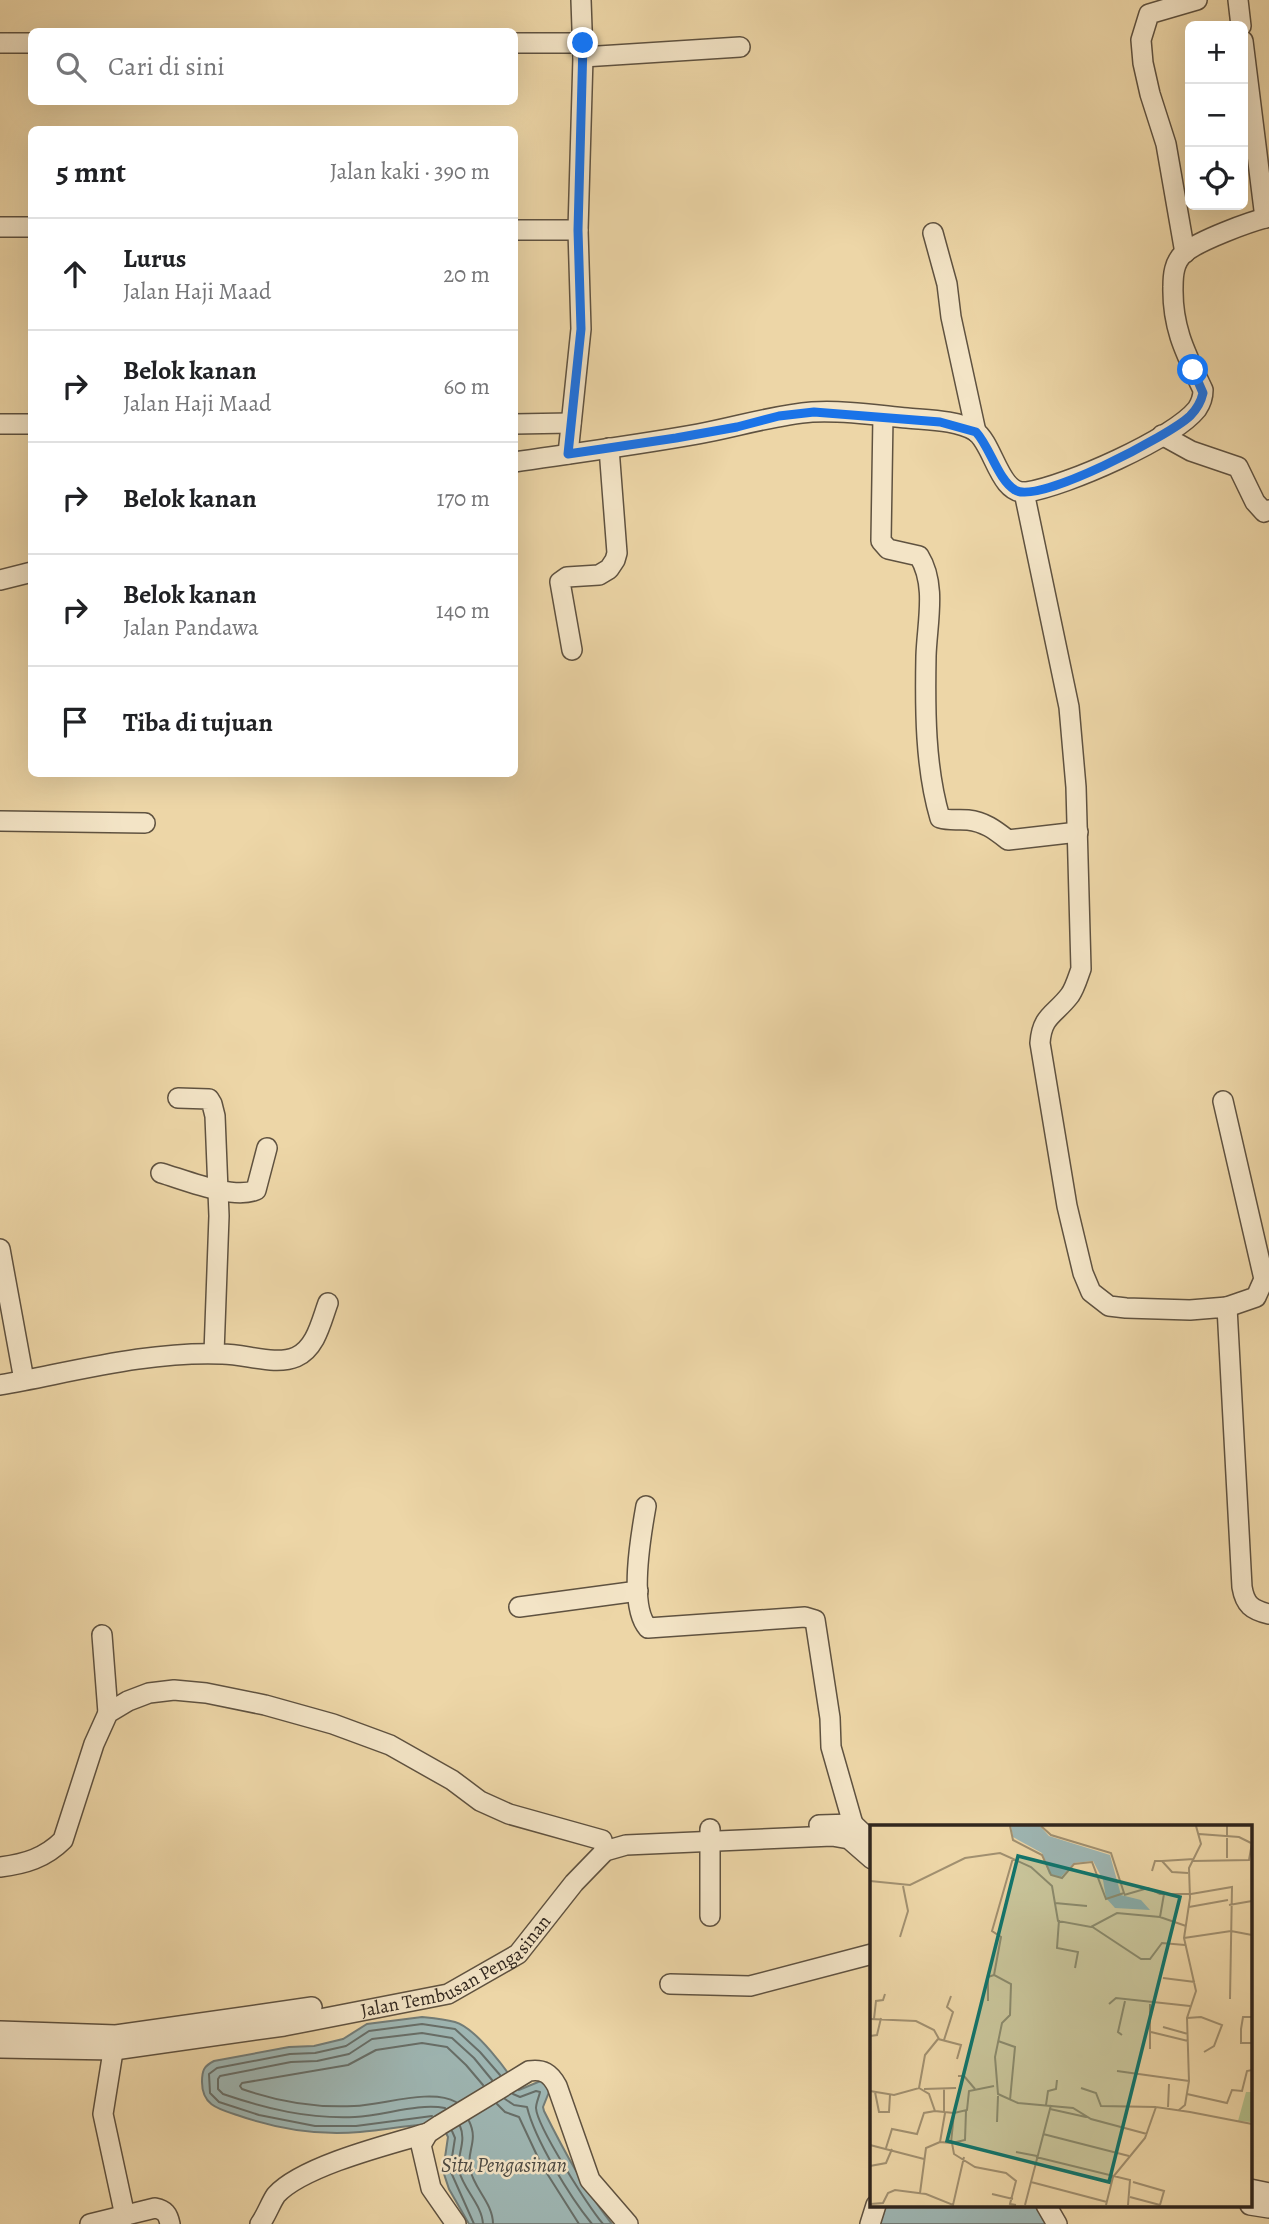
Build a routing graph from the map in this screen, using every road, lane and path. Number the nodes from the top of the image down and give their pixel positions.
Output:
1 (581, 0) edge
2 (1197, 0) edge
3 (1238, 0) edge
4 (1240, 21) edge
5 (0, 43) edge
6 (28, 43) edge
7 (518, 43) edge
8 (740, 47) dead end
9 (583, 50) junction
10 (1248, 78) edge
11 (1267, 217) edge
12 (0, 227) edge
13 (28, 227) edge
14 (518, 230) edge
15 (578, 230) junction
16 (933, 233) dead end
17 (1185, 253) junction
18 (883, 416) junction
19 (571, 423) junction
20 (0, 424) edge
21 (28, 424) edge
22 (518, 424) edge
23 (976, 432) junction
24 (1162, 435) junction
25 (609, 448) junction
26 (568, 454) junction
27 (518, 461) edge
28 (1024, 492) junction
29 (1267, 514) edge
30 (28, 573) edge
31 (0, 580) edge
32 (572, 650) dead end
33 (0, 821) edge
34 (145, 823) dead end
35 (1078, 832) junction
36 (178, 1098) dead end
37 (1223, 1101) dead end
38 (267, 1148) dead end
39 (161, 1173) dead end
40 (219, 1190) junction
41 (0, 1249) edge
42 (328, 1303) dead end
43 (1227, 1307) junction
44 (214, 1353) junction
45 (24, 1380) junction
46 (0, 1385) edge
47 (646, 1506) dead end
48 (638, 1591) junction
49 (519, 1606) dead end
50 (1269, 1614) edge
51 (102, 1635) dead end
52 (108, 1713) junction
53 (851, 1832) junction
54 (710, 1834) junction
55 (870, 1841) edge
56 (604, 1845) junction
57 (870, 1856) edge
58 (0, 1867) edge
59 (710, 1916) dead end
60 (870, 1955) edge
61 (670, 1984) dead end
62 (0, 2031) edge
63 (115, 2043) junction
64 (0, 2048) edge
65 (434, 2129) junction
66 (876, 2206) edge
67 (1047, 2206) edge
68 (125, 2216) junction
69 (90, 2224) edge
70 (170, 2224) edge
71 (260, 2224) edge
72 (456, 2224) edge
73 (628, 2224) edge
74 (870, 2224) edge
75 (1056, 2224) edge

1 - 9 street
2 - 17 street
3 - 4 street
5 - 6 street
7 - 9 street
8 - 9 street
9 - 15 street
10 - 11 street
11 - 17 street
12 - 13 street
14 - 15 street
15 - 19 street
16 - 23 street
17 - 24 street
18 - 23 street
18 - 25 street
18 - 35 street
19 - 22 street
19 - 26 street
20 - 21 street
23 - 28 street
24 - 28 street
24 - 29 street
25 - 26 street
25 - 32 street
26 - 27 street
28 - 35 street
30 - 31 street
33 - 34 street
35 - 43 street
36 - 40 street
37 - 43 street
38 - 40 street
39 - 40 street
40 - 44 street
41 - 45 street
42 - 44 street
43 - 50 street
44 - 45 street
45 - 46 street
47 - 48 street
48 - 49 street
48 - 53 street
51 - 52 street
52 - 56 street
52 - 58 street
53 - 54 street
53 - 55 street
53 - 57 street
54 - 56 street
54 - 59 street
56 - 63 street, Jalan Tembusan Pengasinan
60 - 61 street
62 - 63 street, Jalan Tembusan Pengasinan
63 - 64 street, Jalan Tembusan Pengasinan
63 - 68 street
65 - 71 street
65 - 72 street
65 - 73 street
66 - 74 street
67 - 75 street
68 - 69 street
68 - 70 street

